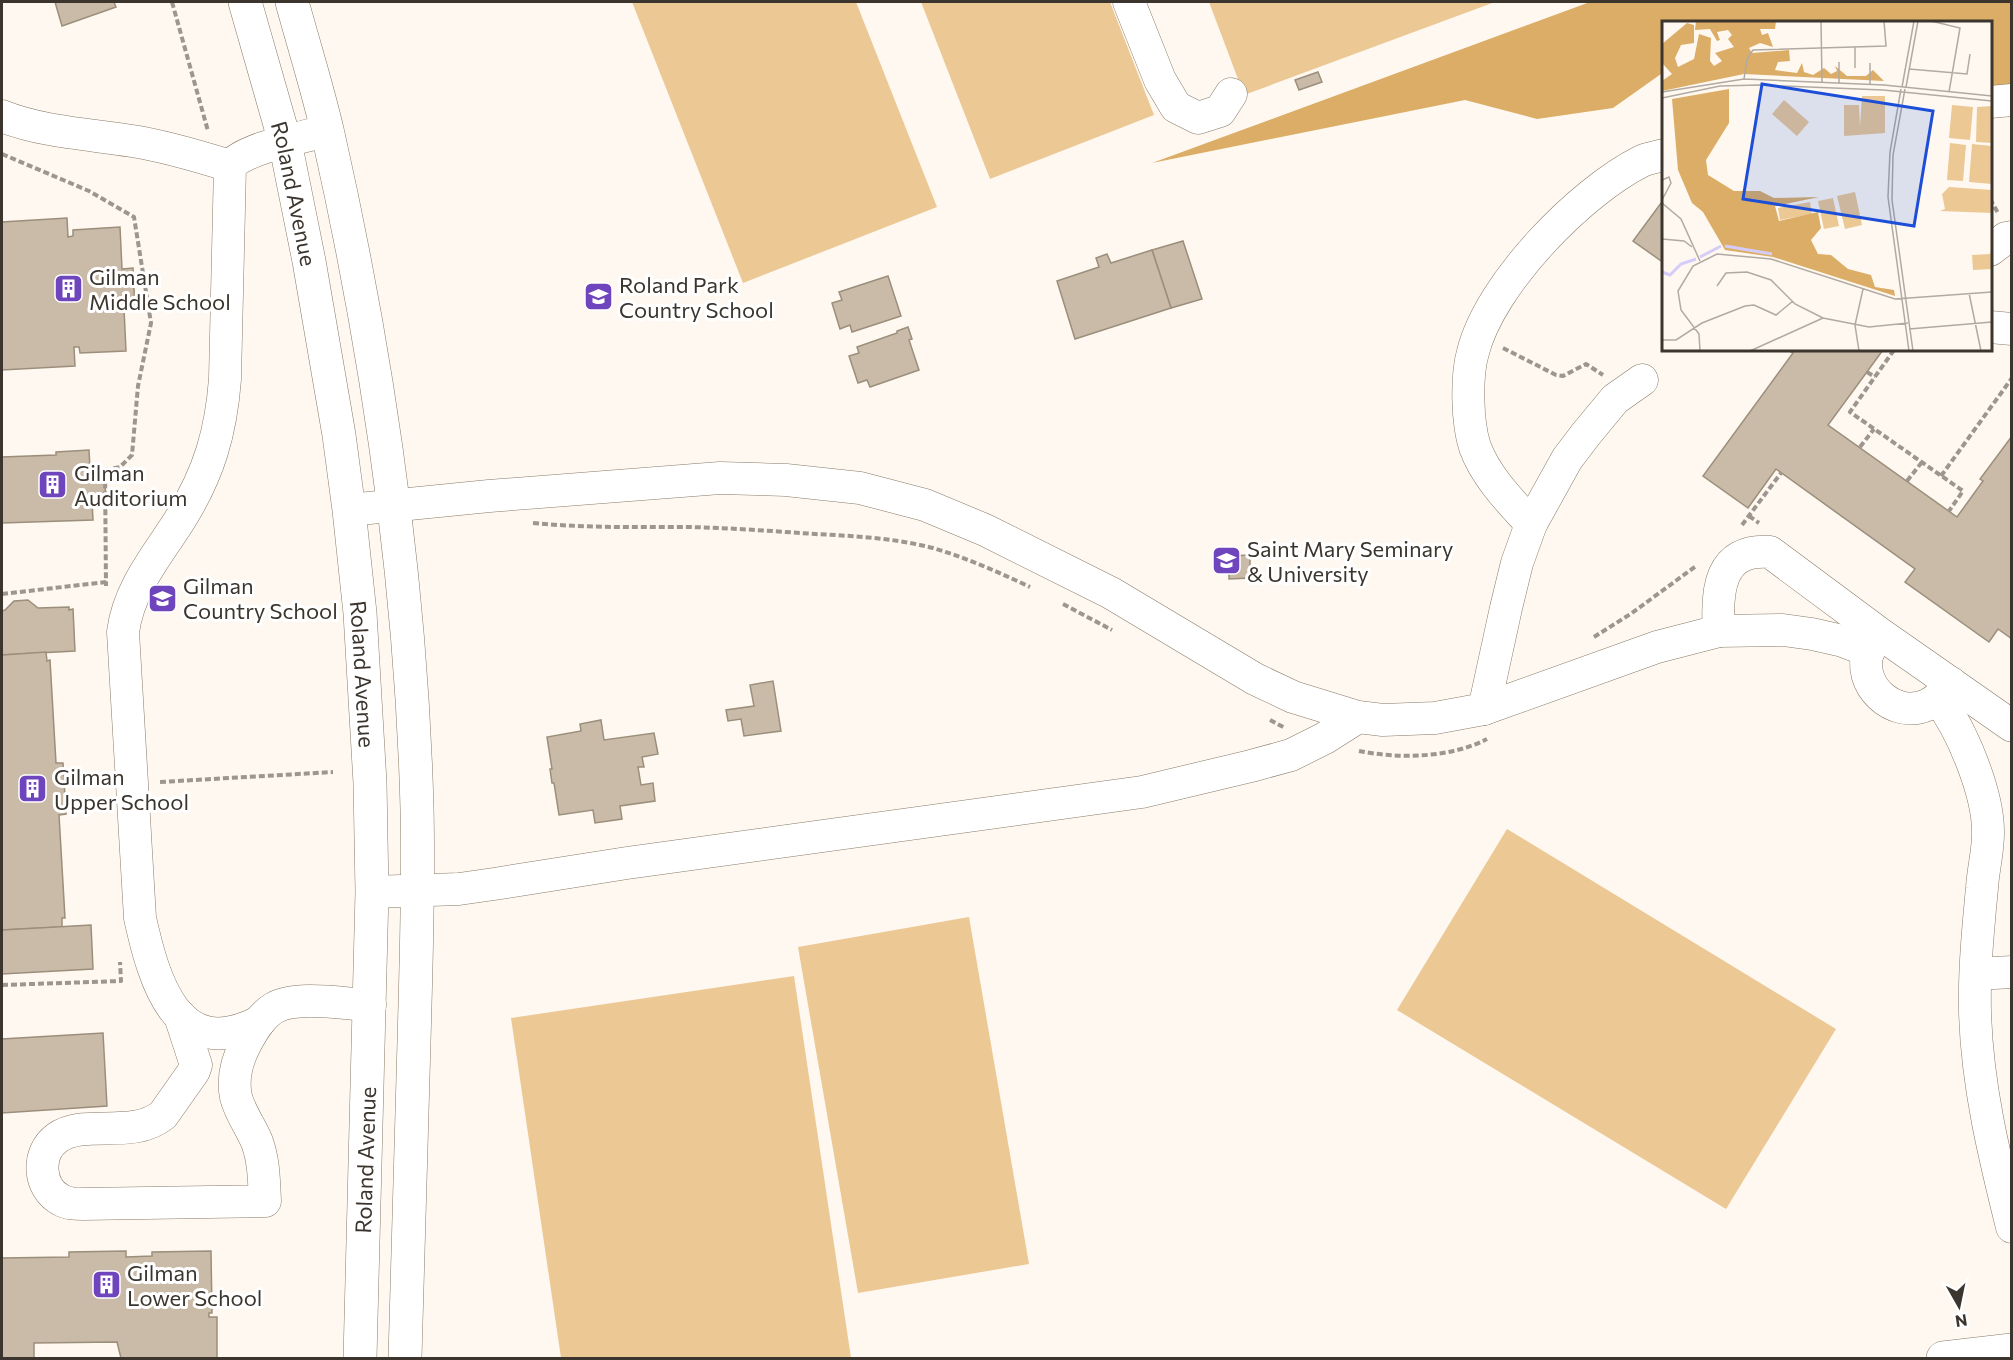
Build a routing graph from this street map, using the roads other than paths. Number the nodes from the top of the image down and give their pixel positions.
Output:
1 (245, 2) edge
2 (292, 2) edge
3 (1129, 2) edge
4 (1231, 94) dead end
5 (2012, 100) edge
6 (1992, 102) edge
7 (2, 116) edge
8 (327, 131) junction
9 (285, 142) junction
10 (1662, 156) edge
11 (218, 162) junction
12 (2005, 225) edge
13 (1992, 248) edge
14 (1992, 327) edge
15 (2012, 329) edge
16 (1642, 380) dead end
17 (395, 505) junction
18 (349, 510) junction
19 (1531, 524) junction
20 (1719, 631) junction
21 (1874, 642) junction
22 (1945, 691) junction
23 (1484, 709) junction
24 (1358, 717) junction
25 (2012, 726) edge
26 (2000, 830) edge
27 (418, 891) junction
28 (372, 892) junction
29 (2012, 972) edge
30 (1976, 974) junction
31 (370, 1005) junction
32 (180, 1016) junction
33 (259, 1022) junction
34 (2012, 1227) edge
35 (2012, 1350) edge
36 (360, 1359) edge
37 (405, 1359) edge
38 (1943, 1359) edge

1 - 9 main road, Roland Avenue
2 - 8 main road, Roland Avenue
3 - 4 lane
5 - 6 lane
7 - 11 lane
8 - 9 lane
8 - 17 main road, Roland Avenue
9 - 11 lane
9 - 18 main road, Roland Avenue
10 - 19 lane
11 - 32 lane
12 - 13 lane
14 - 15 lane
16 - 19 lane
17 - 18 lane
17 - 24 lane
17 - 27 main road, Roland Avenue
18 - 28 main road, Roland Avenue
19 - 23 lane
20 - 21 lane
20 - 21 lane
20 - 23 lane
21 - 22 lane
21 - 22 lane
22 - 25 lane
22 - 26 lane
23 - 24 lane
24 - 27 lane
26 - 30 lane
27 - 28 lane
27 - 37 main road, Roland Avenue
28 - 31 main road, Roland Avenue
29 - 30 lane
30 - 34 lane
31 - 33 lane
31 - 36 main road, Roland Avenue
32 - 33 lane
32 - 33 lane
35 - 38 main road

